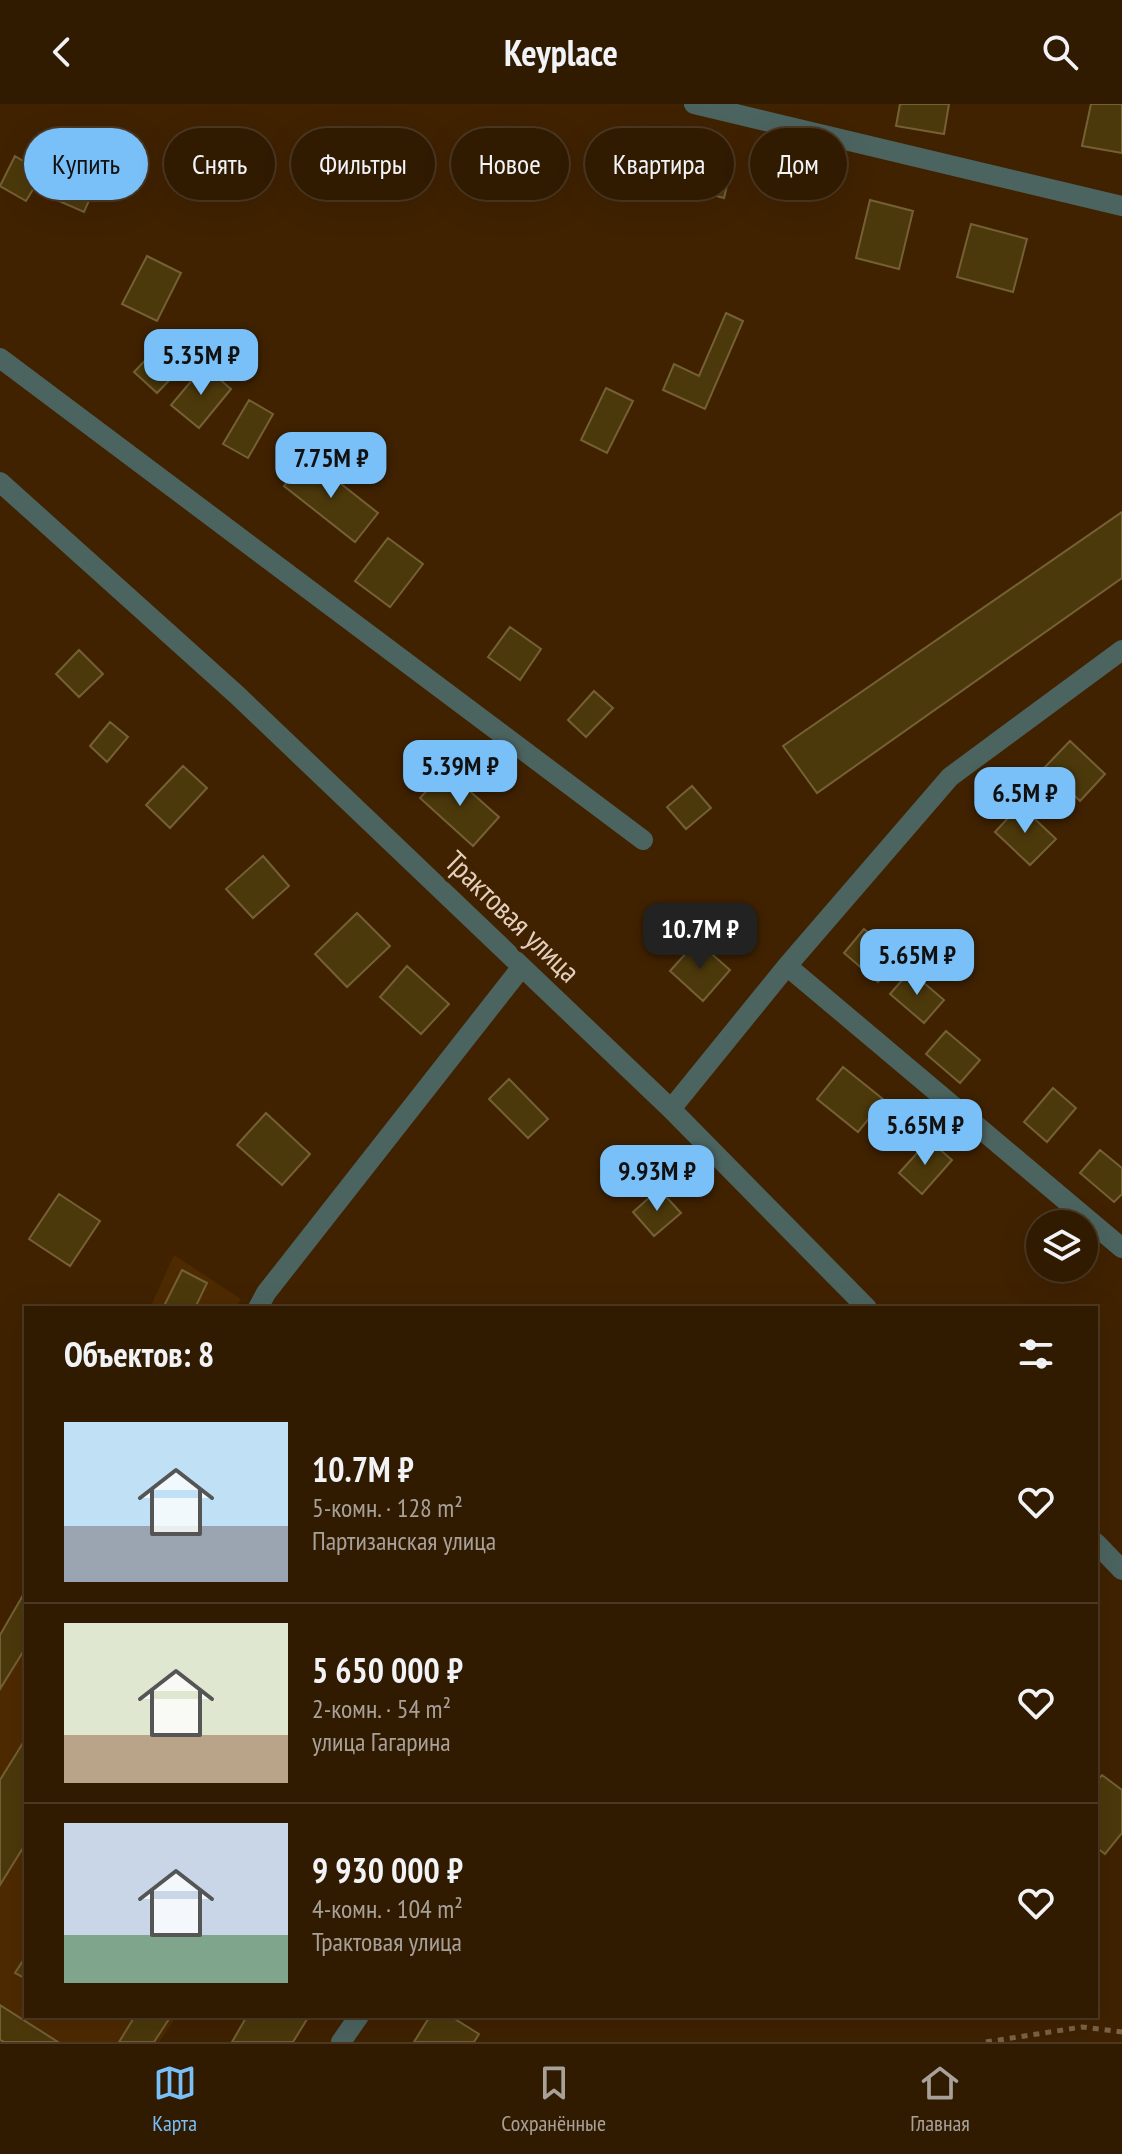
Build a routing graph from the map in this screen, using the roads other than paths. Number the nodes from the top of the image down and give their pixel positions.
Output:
1 (694, 104) edge
2 (1122, 206) edge
3 (0, 358) edge
4 (0, 482) edge
5 (1122, 650) edge
6 (643, 840) dead end
7 (787, 966) junction
8 (521, 968) junction
9 (671, 1109) junction
10 (1122, 1248) edge
11 (259, 1306) edge
12 (865, 1306) edge
13 (1098, 1545) edge
14 (1122, 1570) edge
15 (358, 2018) edge
16 (341, 2042) edge

1 - 2 street
3 - 6 street
4 - 8 street, Трактовая улица
5 - 7 street
7 - 9 street
7 - 10 street
8 - 9 street, Трактовая улица
8 - 11 street
9 - 12 street, Трактовая улица
13 - 14 street
15 - 16 street

